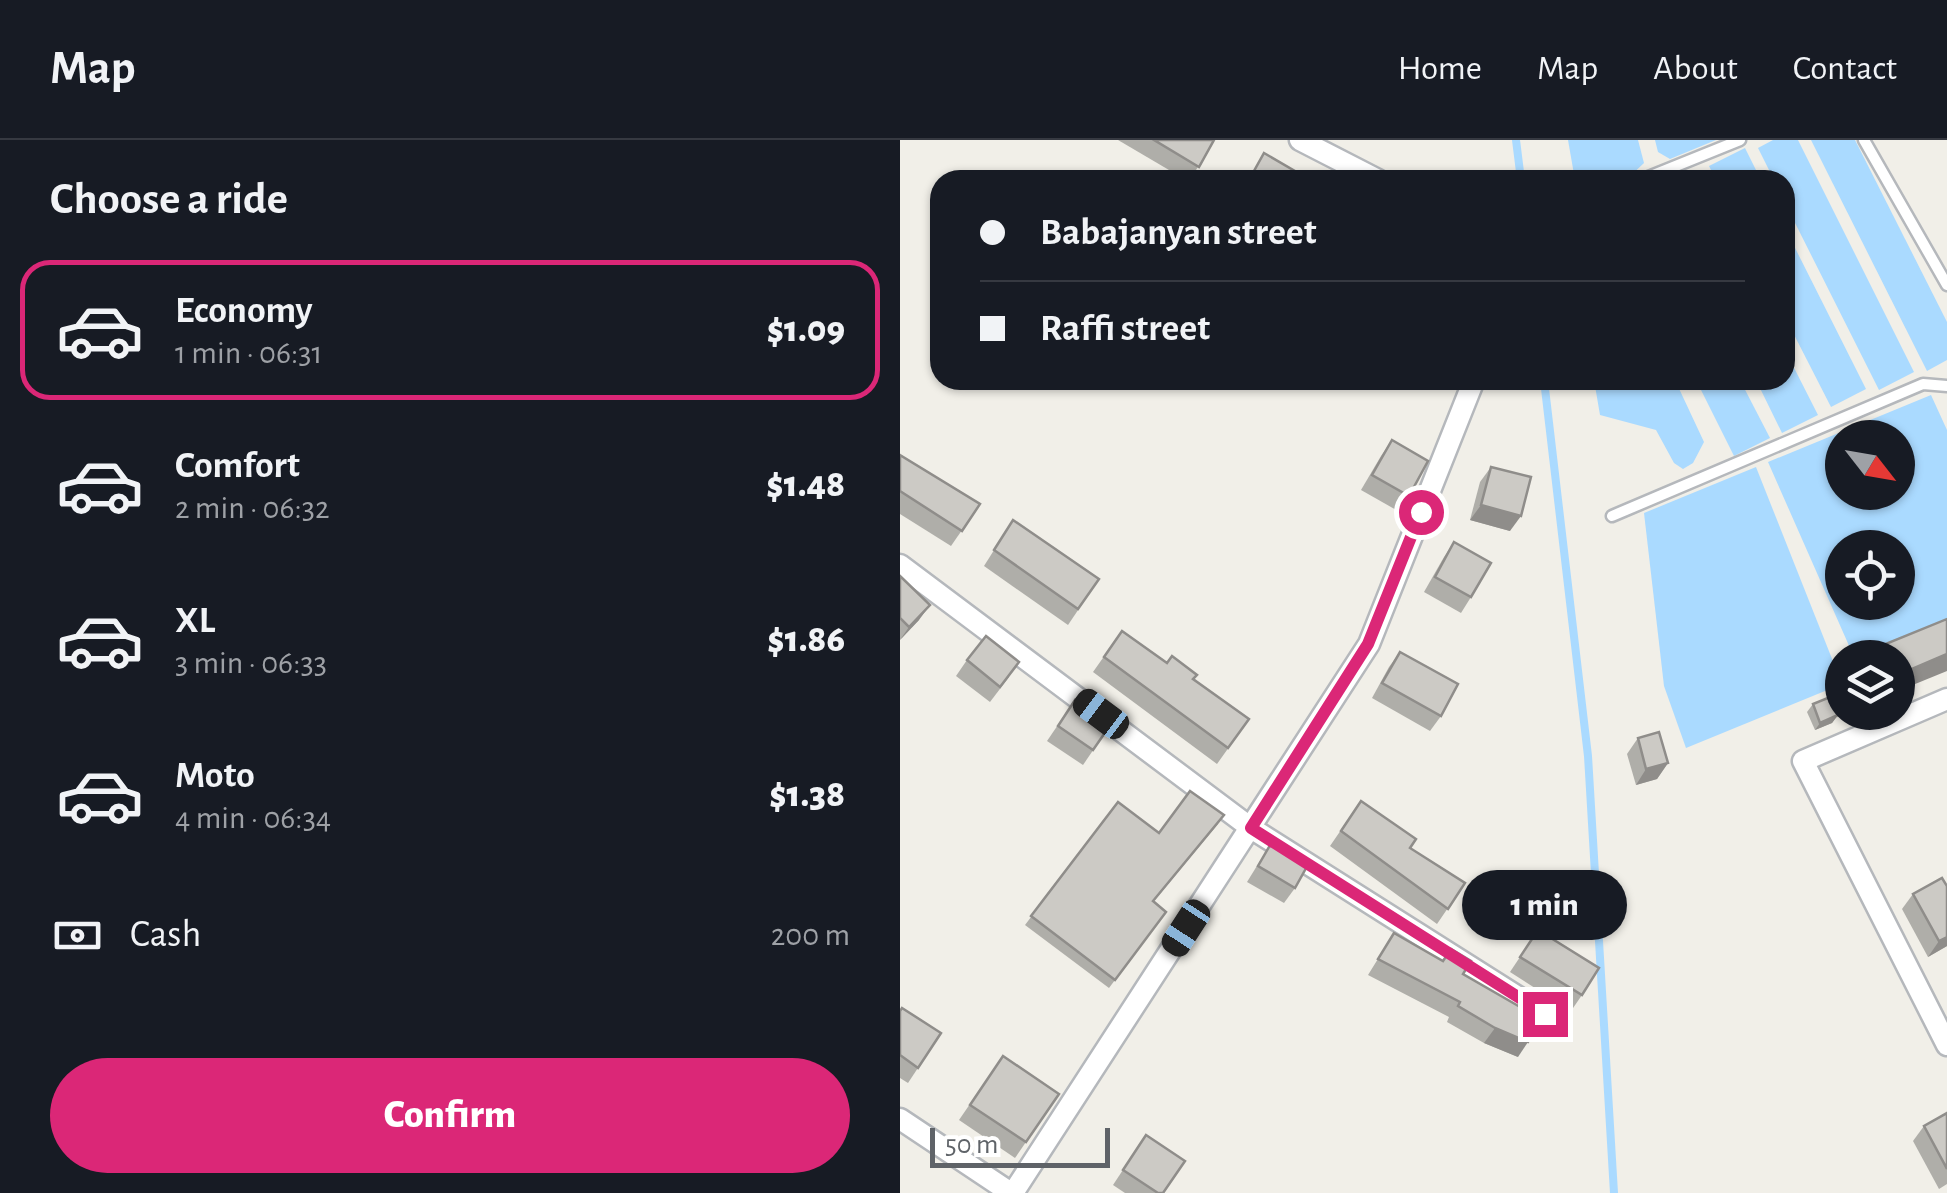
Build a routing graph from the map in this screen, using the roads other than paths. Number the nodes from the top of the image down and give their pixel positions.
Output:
1 (1300, 140) edge
2 (1740, 140) edge
3 (1864, 140) edge
4 (1358, 170) edge
5 (1666, 170) edge
6 (1947, 285) edge
7 (1947, 386) edge
8 (1470, 390) edge
9 (1612, 516) dead end
10 (900, 565) edge
11 (1947, 698) edge
12 (1251, 828) junction
13 (1545, 1014) dead end
14 (1947, 1045) edge
15 (900, 1119) edge
16 (1012, 1193) edge

1 - 4 street
2 - 5 lane
3 - 6 lane
7 - 9 lane
8 - 12 street
10 - 12 street
11 - 14 street
12 - 13 street
12 - 16 street
15 - 16 street

